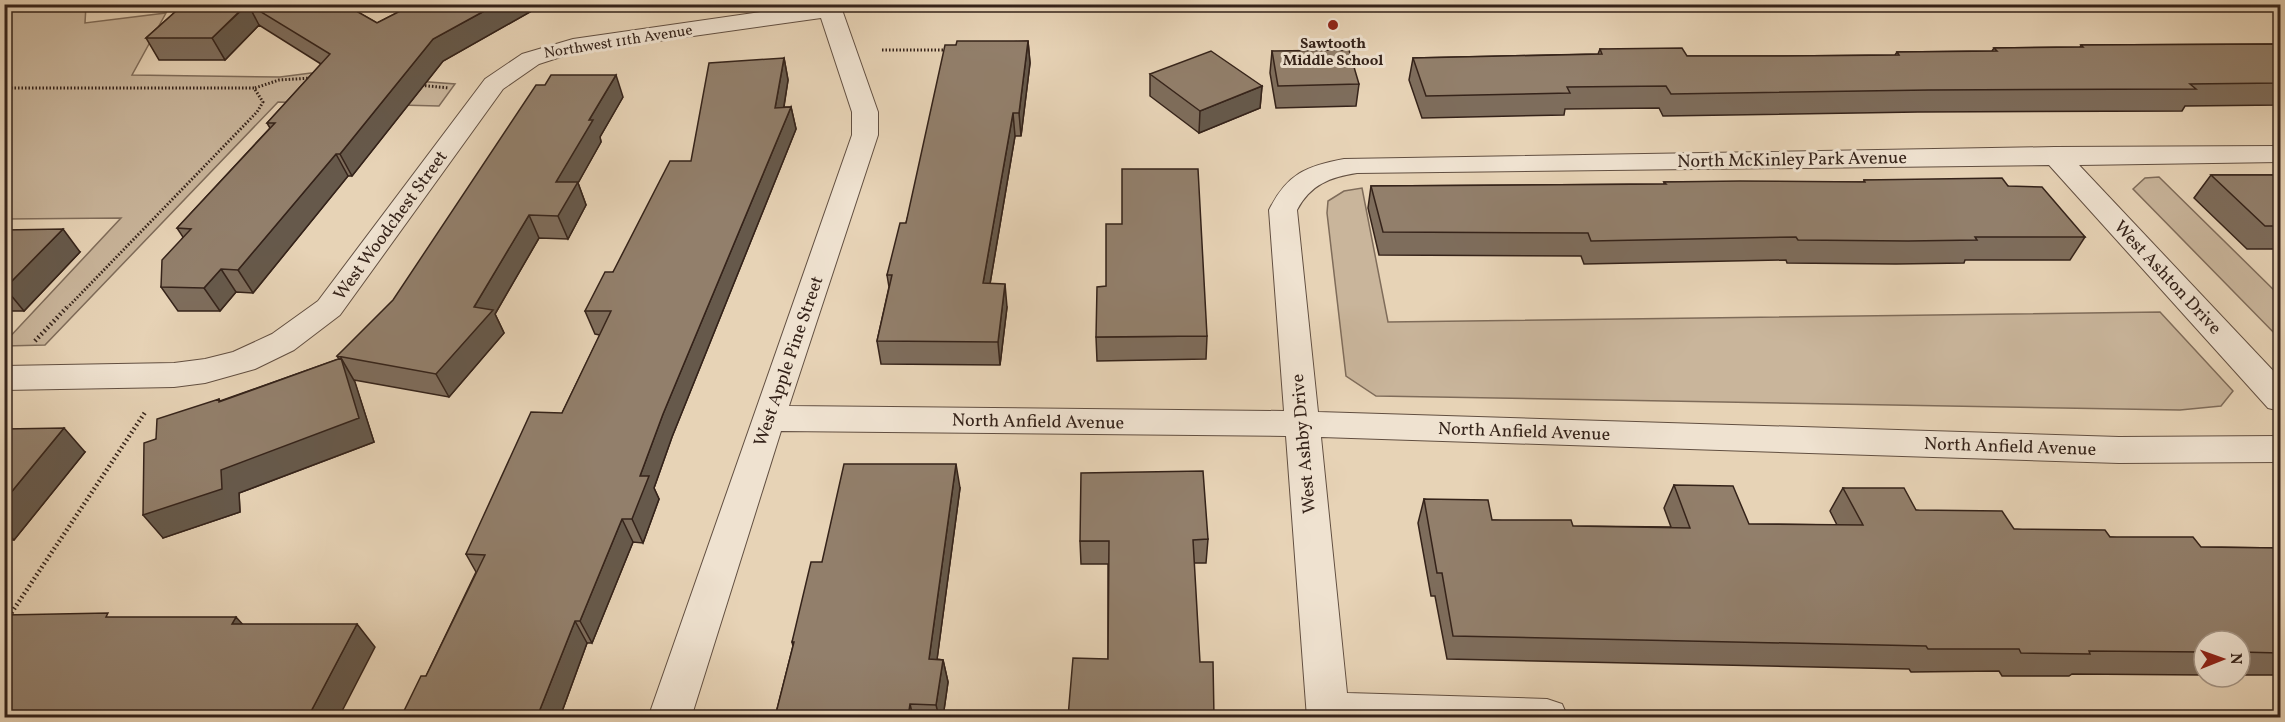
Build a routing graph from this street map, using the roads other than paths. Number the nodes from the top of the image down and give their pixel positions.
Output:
1 (829, 7) edge
2 (516, 65) joint
3 (2280, 154) edge
4 (2055, 155) junction
5 (1306, 179) joint
6 (4, 378) edge
7 (2280, 399) edge
8 (768, 418) junction
9 (1302, 424) junction
10 (2280, 449) edge
11 (1328, 715) edge
12 (669, 717) edge
13 (1547, 717) edge

1 - 2 street, Northwest 11th Avenue
1 - 8 street, West Apple Pine Street
2 - 6 street, West Woodchest Street
3 - 4 street, North McKinley Park Avenue
4 - 5 street, North McKinley Park Avenue
4 - 7 street, West Ashton Drive
5 - 9 street, West Ashby Drive
8 - 9 street, North Anfield Avenue
8 - 12 street, West Apple Pine Street
9 - 10 street, North Anfield Avenue
9 - 11 street, West Ashby Drive
11 - 13 street

